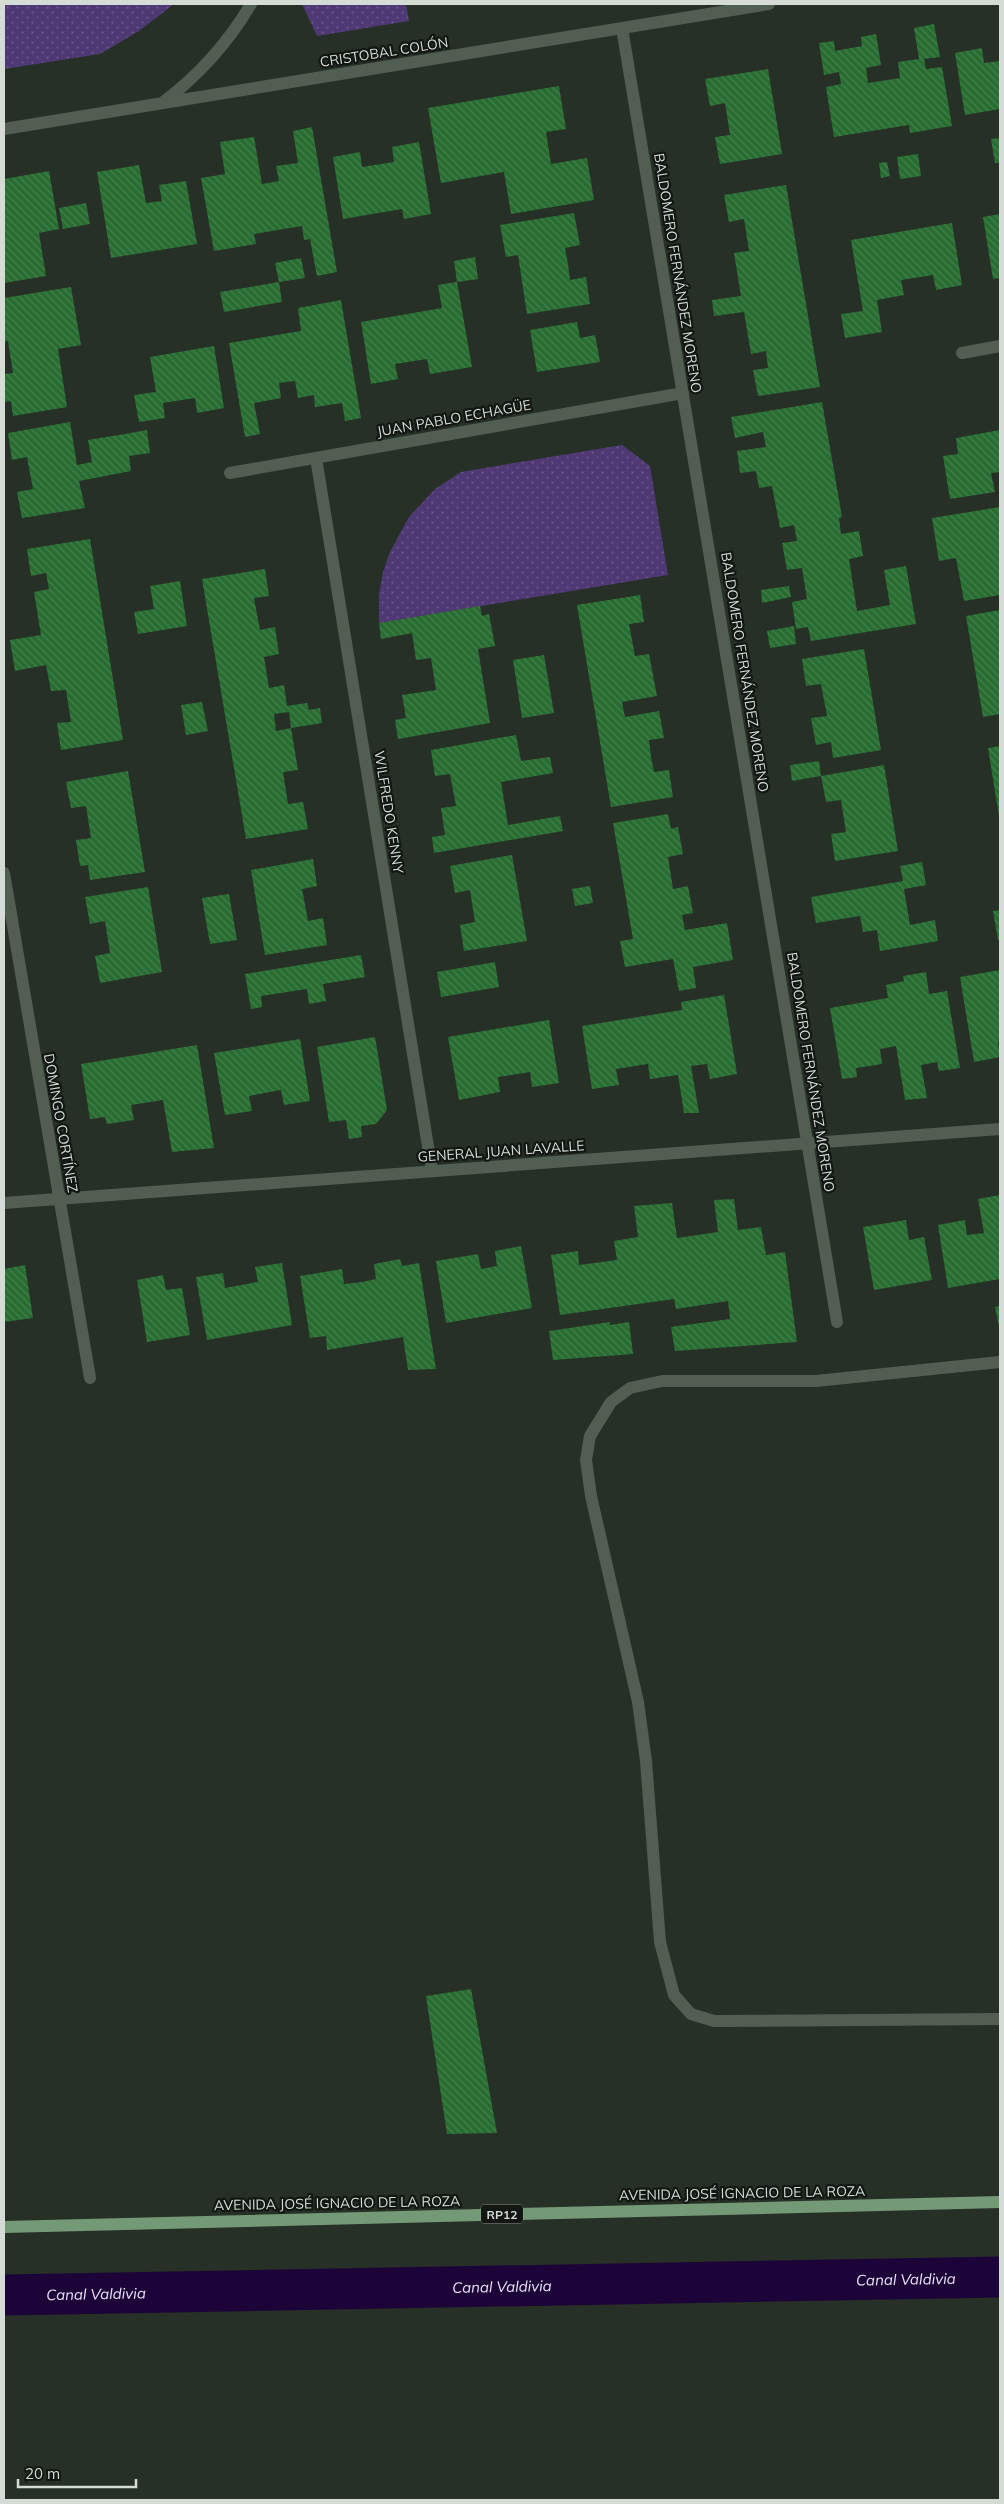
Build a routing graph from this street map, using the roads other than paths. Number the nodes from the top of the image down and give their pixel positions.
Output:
1 (251, 4) edge
2 (769, 4) edge
3 (622, 28) junction
4 (160, 104) junction
5 (4, 129) edge
6 (1000, 346) edge
7 (962, 353) dead end
8 (683, 393) junction
9 (316, 458) junction
10 (230, 473) dead end
11 (4, 873) edge
12 (1000, 1130) edge
13 (808, 1144) junction
14 (432, 1171) junction
15 (59, 1199) junction
16 (4, 1203) edge
17 (837, 1322) dead end
18 (1000, 1362) edge
19 (90, 1378) dead end
20 (1000, 2019) edge
21 (1000, 2202) edge
22 (4, 2227) edge

1 - 4 street
2 - 3 street, CRISTOBAL COLÓN
3 - 4 street, CRISTOBAL COLÓN
3 - 8 street, BALDOMERO FERNÁNDEZ MORENO
4 - 5 street, CRISTOBAL COLÓN
6 - 7 street
8 - 9 street, JUAN PABLO ECHAGÜE
8 - 13 street, BALDOMERO FERNÁNDEZ MORENO
9 - 10 street, JUAN PABLO ECHAGÜE
9 - 14 street, WILFREDO KENNY
11 - 15 street, DOMINGO CORTÍNEZ
12 - 13 street, GENERAL JUAN LAVALLE
13 - 14 street, GENERAL JUAN LAVALLE
13 - 17 street, BALDOMERO FERNÁNDEZ MORENO
14 - 15 street, GENERAL JUAN LAVALLE
15 - 16 street, GENERAL JUAN LAVALLE
15 - 19 street, DOMINGO CORTÍNEZ
18 - 20 street
21 - 22 main road, AVENIDA JOSÉ IGNACIO DE LA ROZA / RP12

